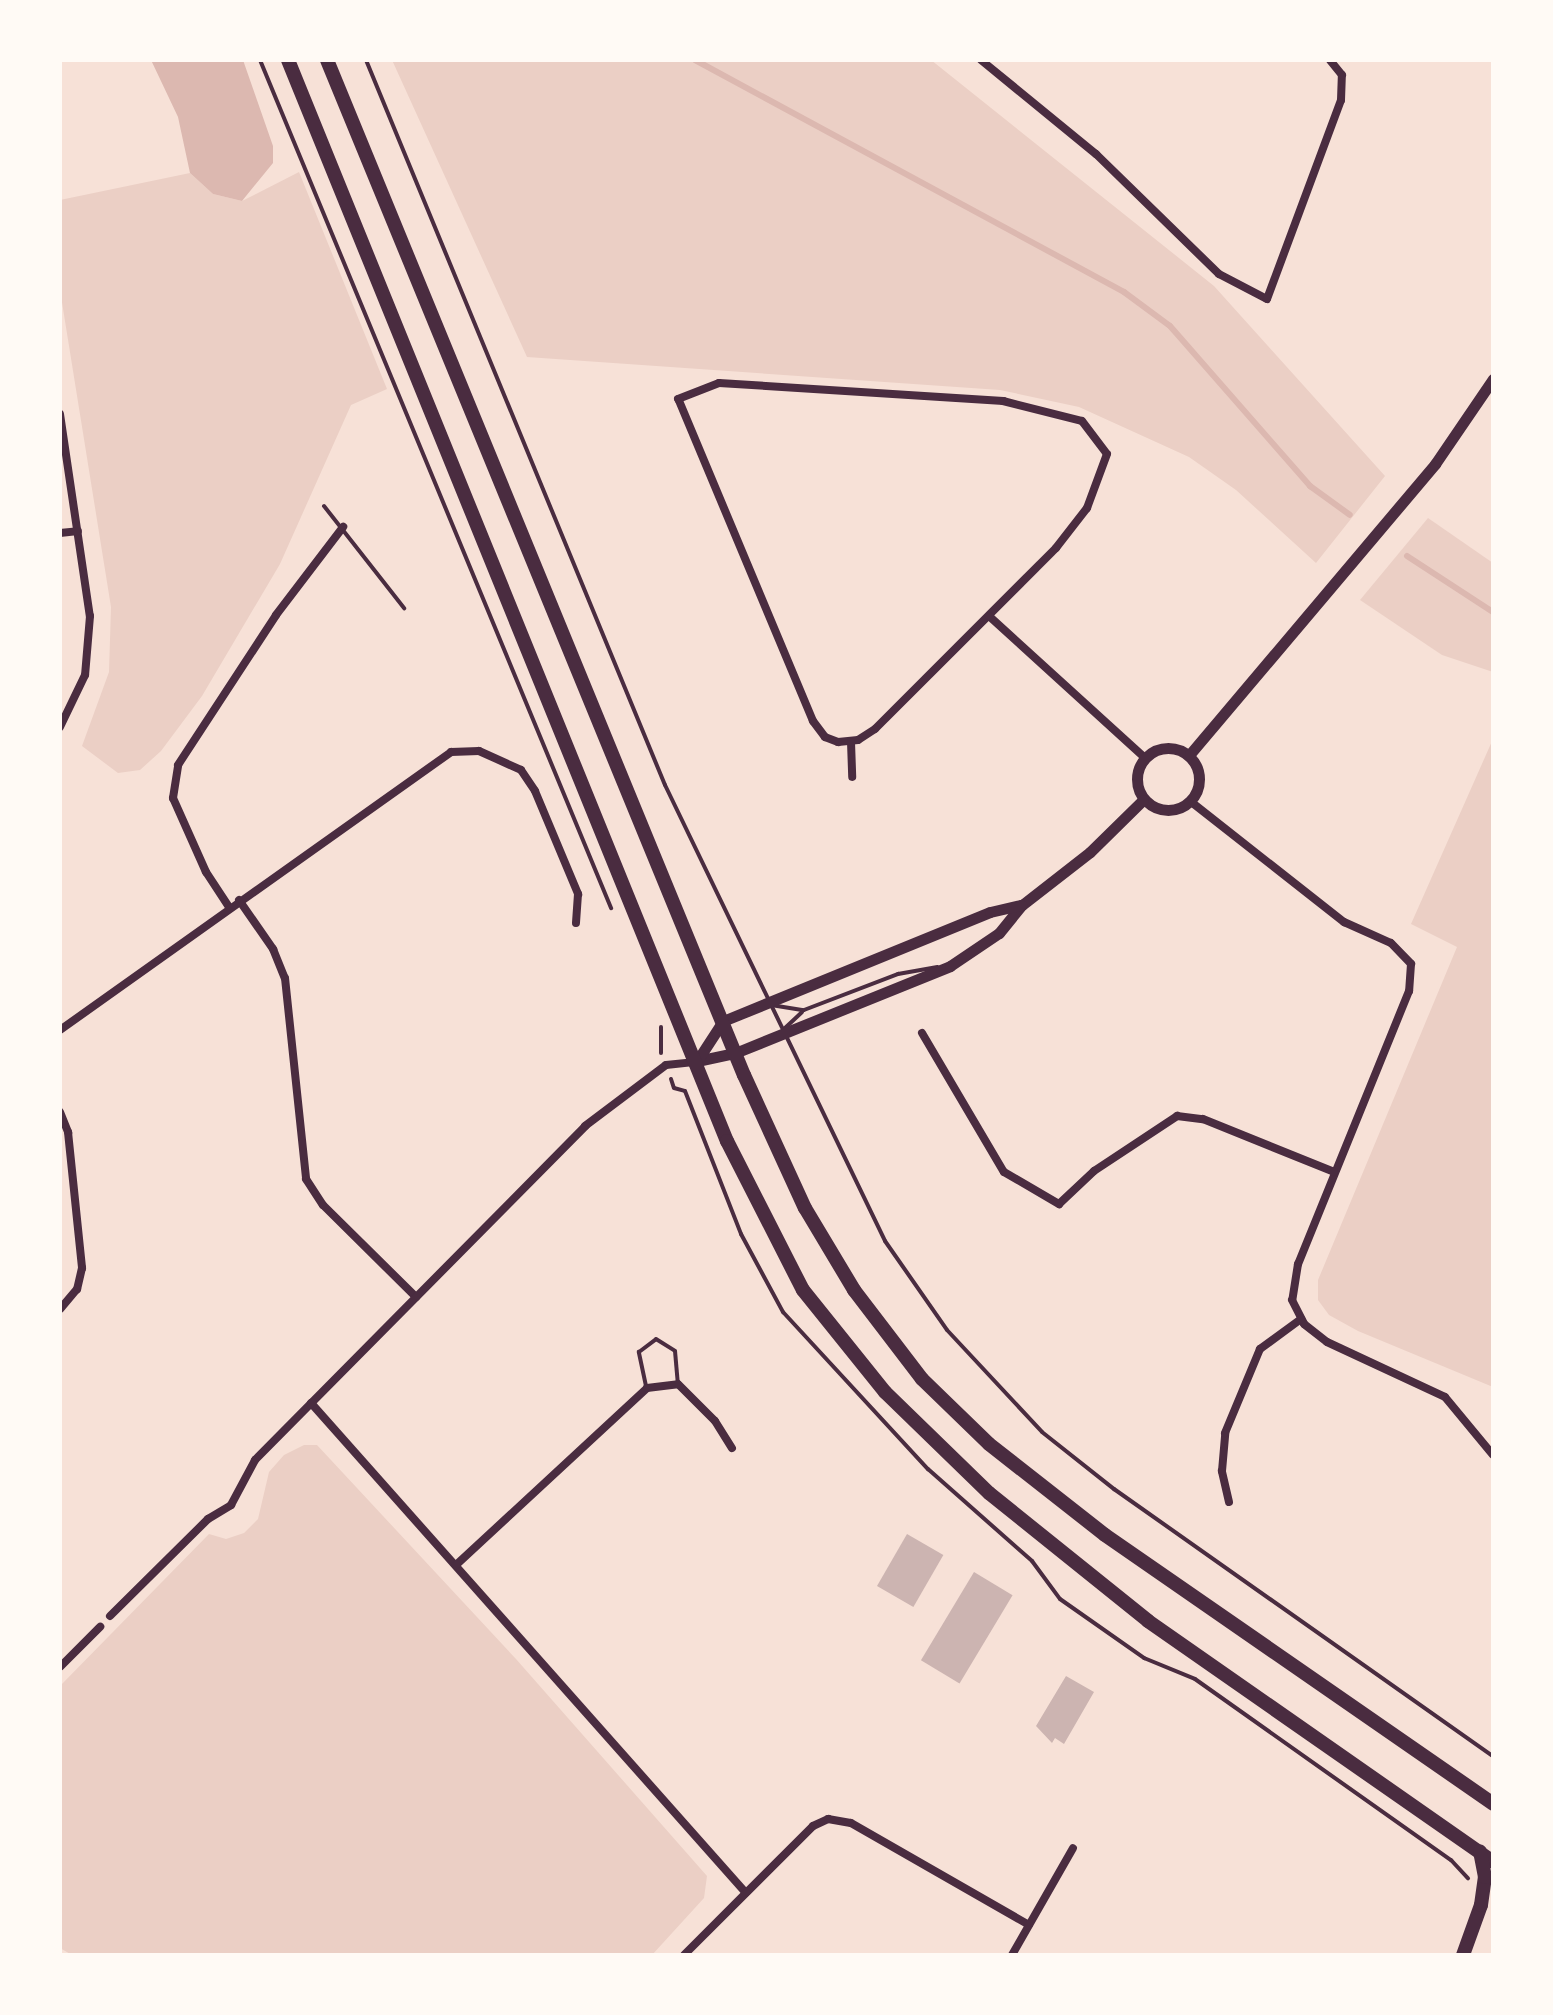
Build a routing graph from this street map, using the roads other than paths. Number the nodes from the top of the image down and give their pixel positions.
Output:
1 (288, 60) edge
2 (327, 60) edge
3 (366, 60) edge
4 (981, 60) edge
5 (1330, 60) edge
6 (1493, 379) edge
7 (60, 414) edge
8 (324, 506) dead end
9 (343, 527) junction
10 (78, 531) junction
11 (60, 533) edge
12 (404, 608) dead end
13 (989, 616) junction
14 (60, 727) edge
15 (851, 742) junction
16 (1190, 754) junction
17 (1145, 758) junction
18 (852, 777) dead end
19 (1143, 800) junction
20 (1190, 801) junction
21 (239, 900) junction
22 (1022, 905) junction
23 (229, 907) junction
24 (576, 923) dead end
25 (950, 966) junction
26 (766, 1002) junction
27 (804, 1010) junction
28 (723, 1021) junction
29 (60, 1030) edge
30 (922, 1033) dead end
31 (782, 1034) junction
32 (735, 1053) junction
33 (697, 1061) junction
34 (60, 1112) edge
35 (1334, 1172) junction
36 (416, 1297) junction
37 (60, 1309) edge
38 (1301, 1319) junction
39 (678, 1384) junction
40 (647, 1388) junction
41 (311, 1403) junction
42 (732, 1448) dead end
43 (1493, 1455) edge
44 (1229, 1502) dead end
45 (456, 1565) junction
46 (110, 1616) dead end
47 (100, 1627) dead end
48 (60, 1667) edge
49 (1493, 1756) edge
50 (1493, 1804) edge
51 (1073, 1848) dead end
52 (1480, 1849) junction
53 (1493, 1862) edge
54 (746, 1893) junction
55 (1029, 1925) junction
56 (684, 1955) edge
57 (1012, 1955) edge
58 (1463, 1955) edge

1 - 33 main road
2 - 28 main road
3 - 26 lane
4 - 5 street
6 - 16 street
7 - 10 street
8 - 9 lane
9 - 12 lane
9 - 23 street
10 - 11 street
10 - 14 street
13 - 15 street
13 - 15 street
13 - 17 street
15 - 18 street
16 - 17 street
16 - 20 street
17 - 19 street
19 - 20 street
19 - 22 street
20 - 35 street
21 - 23 street
21 - 24 street
21 - 36 street
22 - 25 street
22 - 26 street
23 - 29 street
25 - 27 lane
25 - 31 street
26 - 27 lane
26 - 28 street
26 - 31 lane
27 - 31 lane
28 - 32 main road
28 - 33 street
30 - 35 street
31 - 32 street
31 - 49 lane
32 - 33 street
32 - 50 main road
33 - 36 street
33 - 52 main road
34 - 37 street
35 - 38 street
36 - 41 street
38 - 43 street
38 - 44 street
39 - 40 street
39 - 40 lane
39 - 42 street
40 - 45 street
41 - 45 street
41 - 46 street
45 - 54 street
47 - 48 street
51 - 55 street
52 - 53 main road
52 - 58 main road
54 - 55 street
54 - 56 street
55 - 57 street

